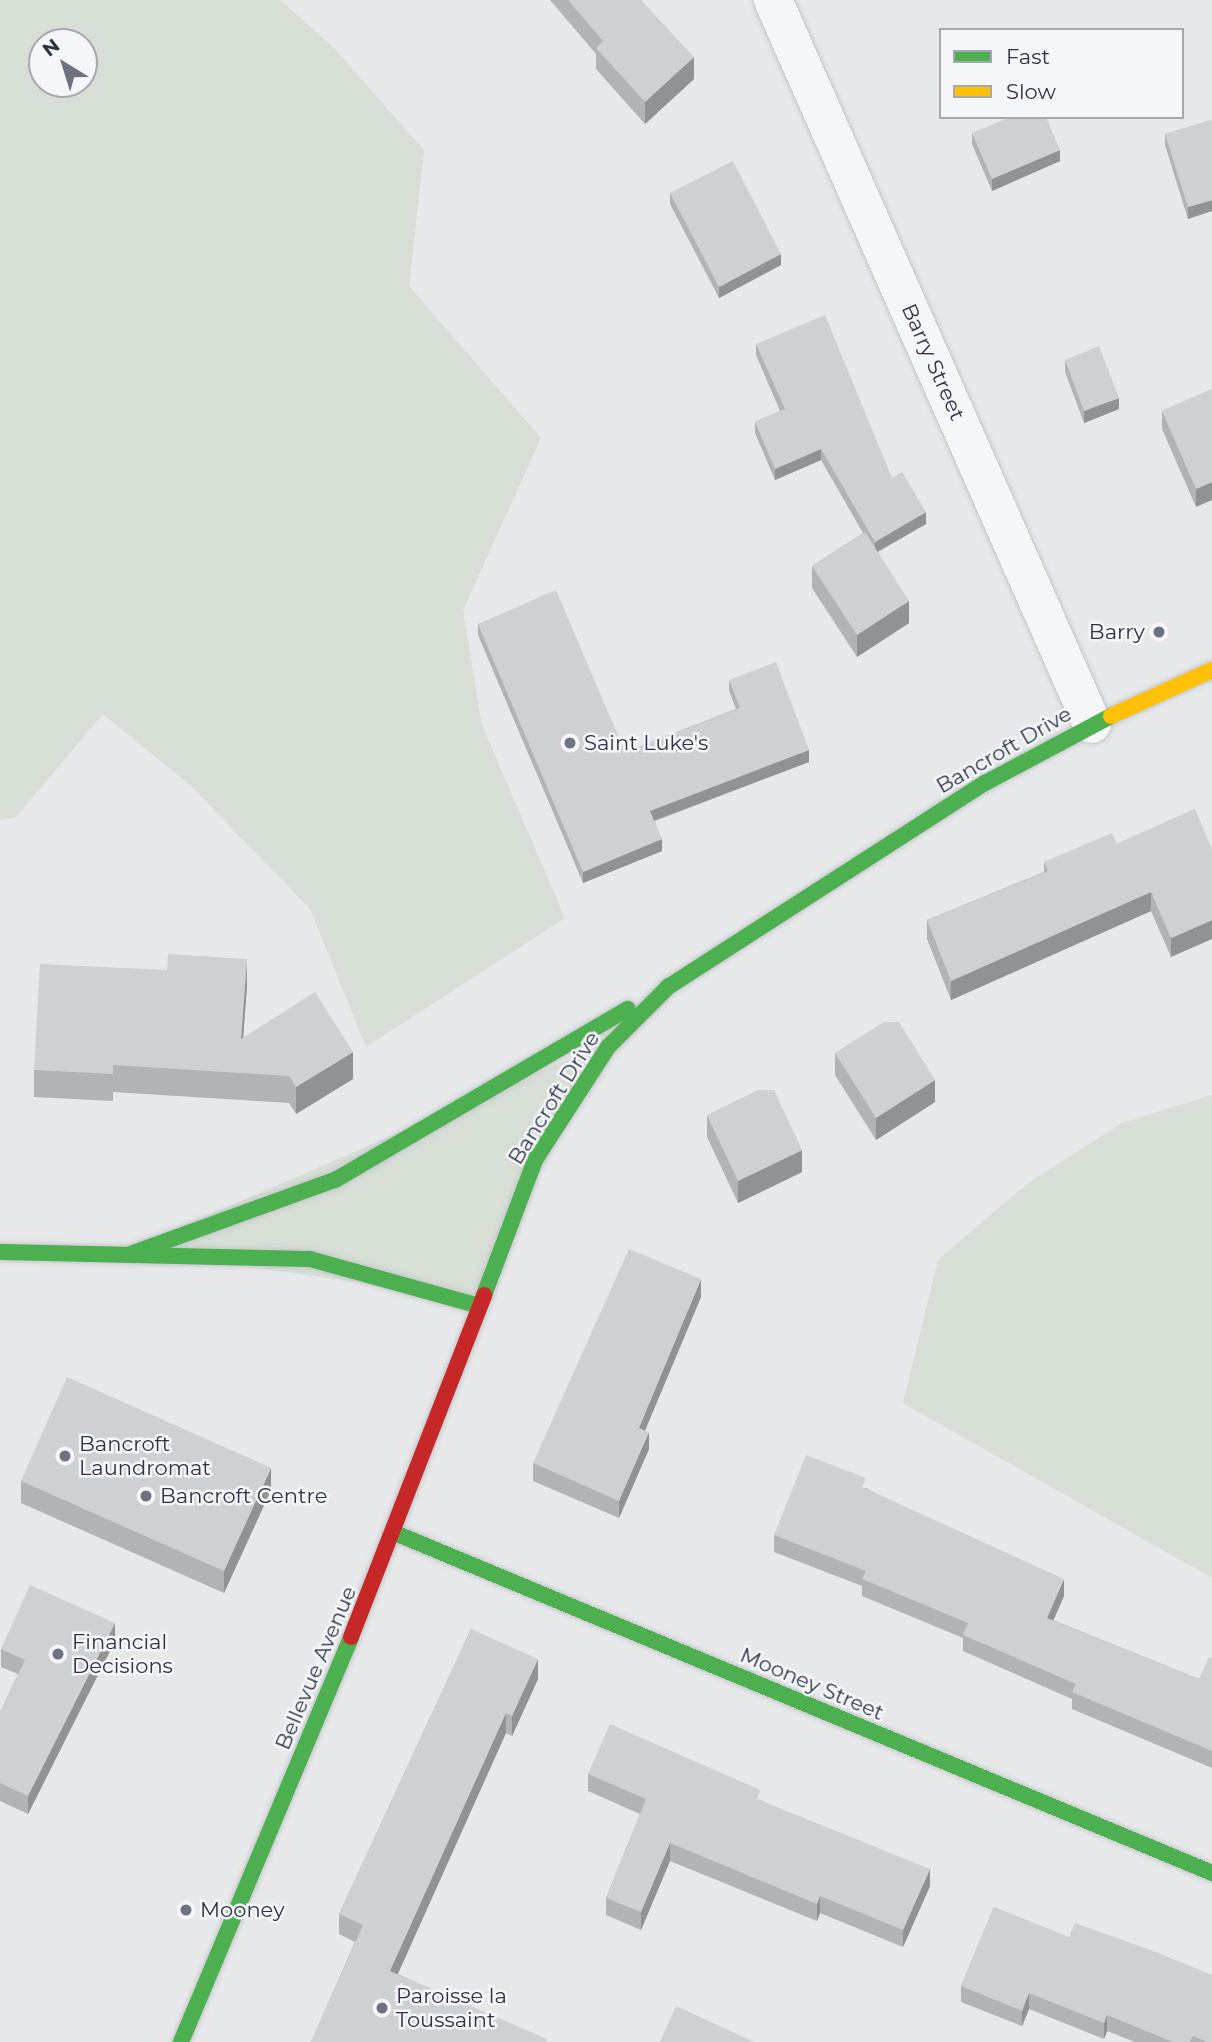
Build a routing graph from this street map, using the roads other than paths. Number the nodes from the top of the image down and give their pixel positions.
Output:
1 (773, 0) edge
2 (1212, 670) edge
3 (1092, 724) junction
4 (668, 987) junction
5 (0, 1252) edge
6 (133, 1253) junction
7 (479, 1306) junction
8 (395, 1533) junction
9 (1212, 1873) edge
10 (181, 2042) edge

1 - 3 street, Barry Street
2 - 3 main road, Bancroft Drive
3 - 4 main road, Bancroft Drive
4 - 6 main road
4 - 7 main road, Bancroft Drive
5 - 6 main road
6 - 7 main road
7 - 8 main road, Bellevue Avenue
8 - 9 main road, Mooney Street
8 - 10 main road, Bellevue Avenue

